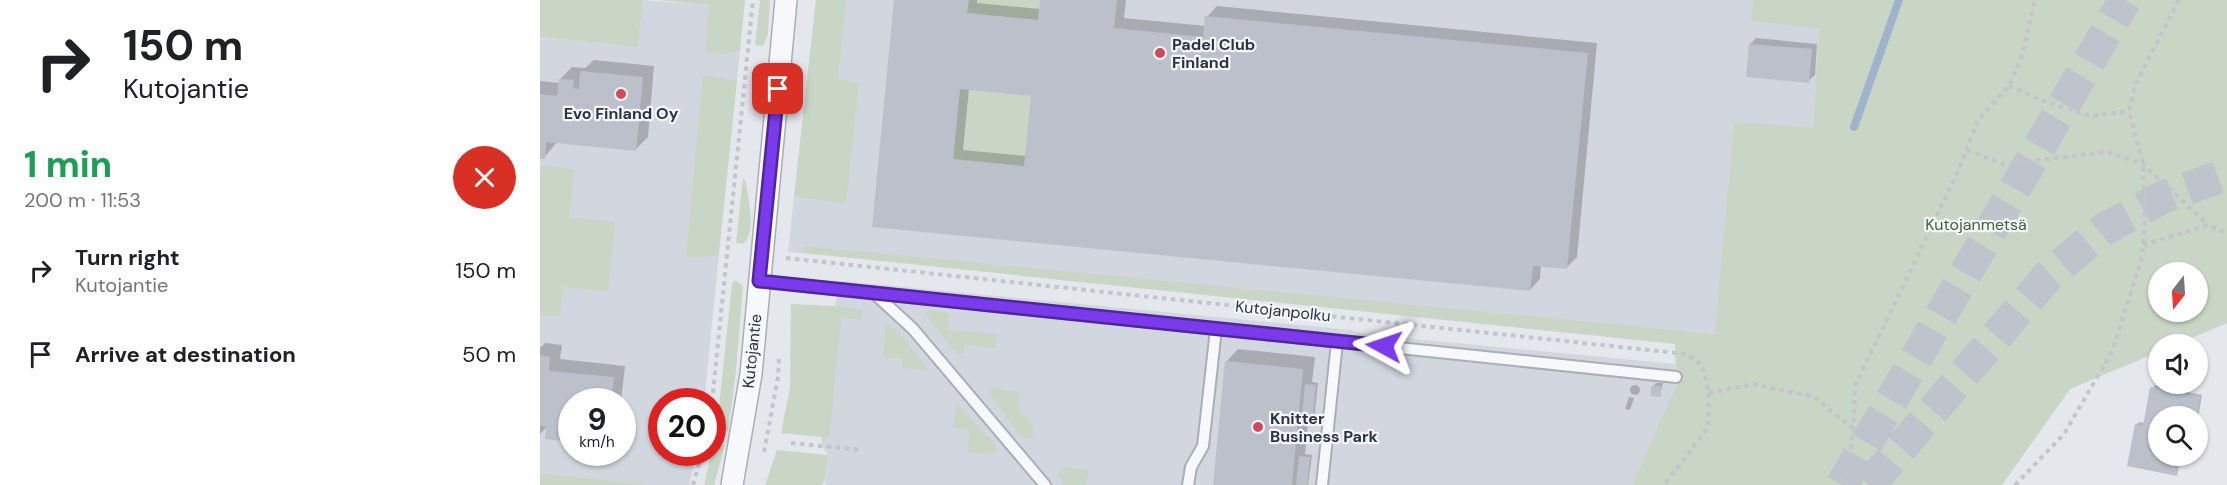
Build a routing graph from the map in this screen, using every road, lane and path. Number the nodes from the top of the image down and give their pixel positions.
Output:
1 (753, 0) edge
2 (786, 0) edge
3 (2035, 0) edge
4 (2179, 0) edge
5 (2009, 86) junction
6 (2129, 111) junction
7 (1967, 150) junction
8 (2143, 164) junction
9 (2208, 225) junction
10 (2227, 233) edge
11 (2143, 245) junction
12 (761, 259) junction
13 (759, 281) junction
14 (874, 294) junction
15 (1216, 329) junction
16 (1337, 342) junction
17 (1676, 377) dead end
18 (712, 388) edge
19 (1710, 393) junction
20 (1853, 429) junction
21 (791, 443) dead end
22 (862, 450) dead end
23 (698, 466) edge
24 (693, 485) edge
25 (732, 485) edge
26 (1045, 485) edge
27 (1188, 485) edge
28 (1322, 485) edge
29 (1664, 485) edge
30 (1845, 485) edge
31 (2015, 485) edge

1 - 18 path
2 - 12 street, Kutojantie
3 - 5 path
4 - 6 path
5 - 6 path
5 - 7 path
6 - 8 path
7 - 8 path
7 - 20 path
8 - 9 path
8 - 11 path
9 - 10 path
9 - 11 path
11 - 31 path
12 - 13 street, Kutojantie
12 - 19 path, Kutojanpolku
13 - 14 lane
13 - 25 street, Kutojantie
14 - 15 lane
14 - 26 lane
15 - 16 lane
15 - 27 lane
16 - 17 lane
16 - 28 lane
19 - 20 path
19 - 29 path, Kutojanpolku
20 - 30 path
21 - 22 path
23 - 24 path

